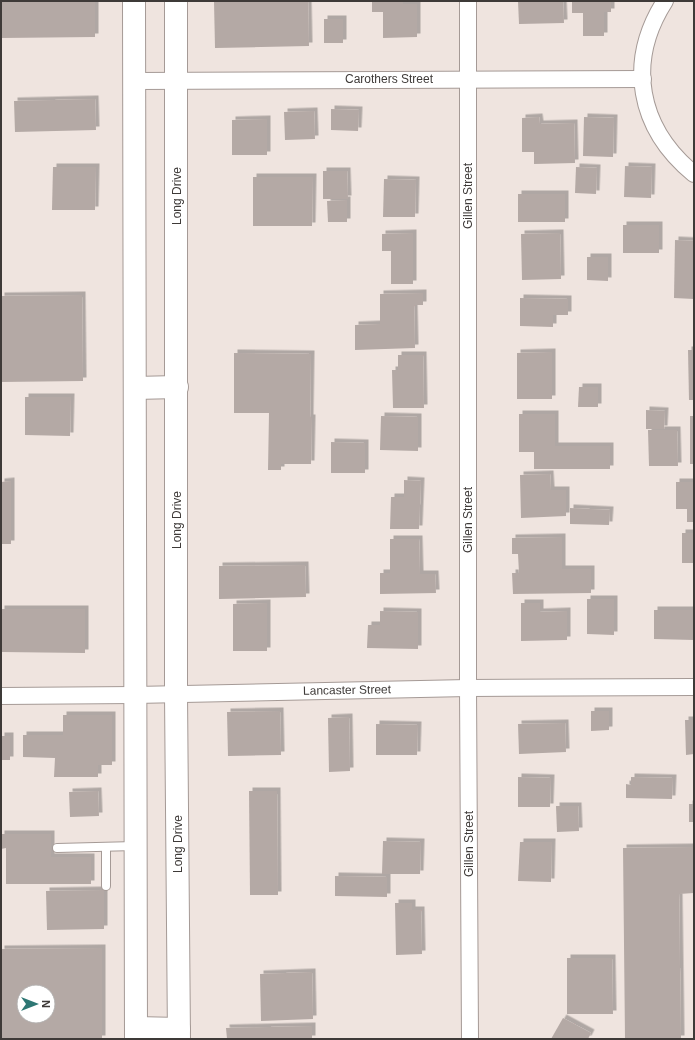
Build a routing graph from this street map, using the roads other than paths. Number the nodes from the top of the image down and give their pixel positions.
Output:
1 (134, 1) edge
2 (176, 1) edge
3 (468, 1) edge
4 (665, 1) edge
5 (468, 79) junction
6 (643, 79) junction
7 (135, 81) junction
8 (177, 81) junction
9 (694, 174) edge
10 (177, 387) junction
11 (135, 388) junction
12 (694, 687) edge
13 (468, 688) junction
14 (176, 694) junction
15 (135, 695) junction
16 (1, 696) edge
17 (136, 846) junction
18 (106, 847) junction
19 (57, 848) dead end
20 (106, 886) dead end
21 (136, 1033) edge
22 (179, 1034) edge
23 (470, 1039) edge

1 - 7 main road
2 - 8 main road, Long Drive
3 - 5 street, Gillen Street
4 - 6 street
5 - 6 street, Carothers Street
5 - 8 street, Carothers Street
5 - 13 street, Gillen Street
6 - 9 street
7 - 8 street, Carothers Street
7 - 11 main road
8 - 10 main road, Long Drive
10 - 11 main road
10 - 14 main road, Long Drive
11 - 15 main road
12 - 13 street, Lancaster Street
13 - 14 street, Lancaster Street
13 - 23 street, Gillen Street
14 - 15 street, Lancaster Street
14 - 22 main road, Long Drive
15 - 16 street, Lancaster Street
15 - 17 main road
17 - 18 lane
17 - 21 main road
18 - 19 lane
18 - 20 lane
21 - 22 main road

